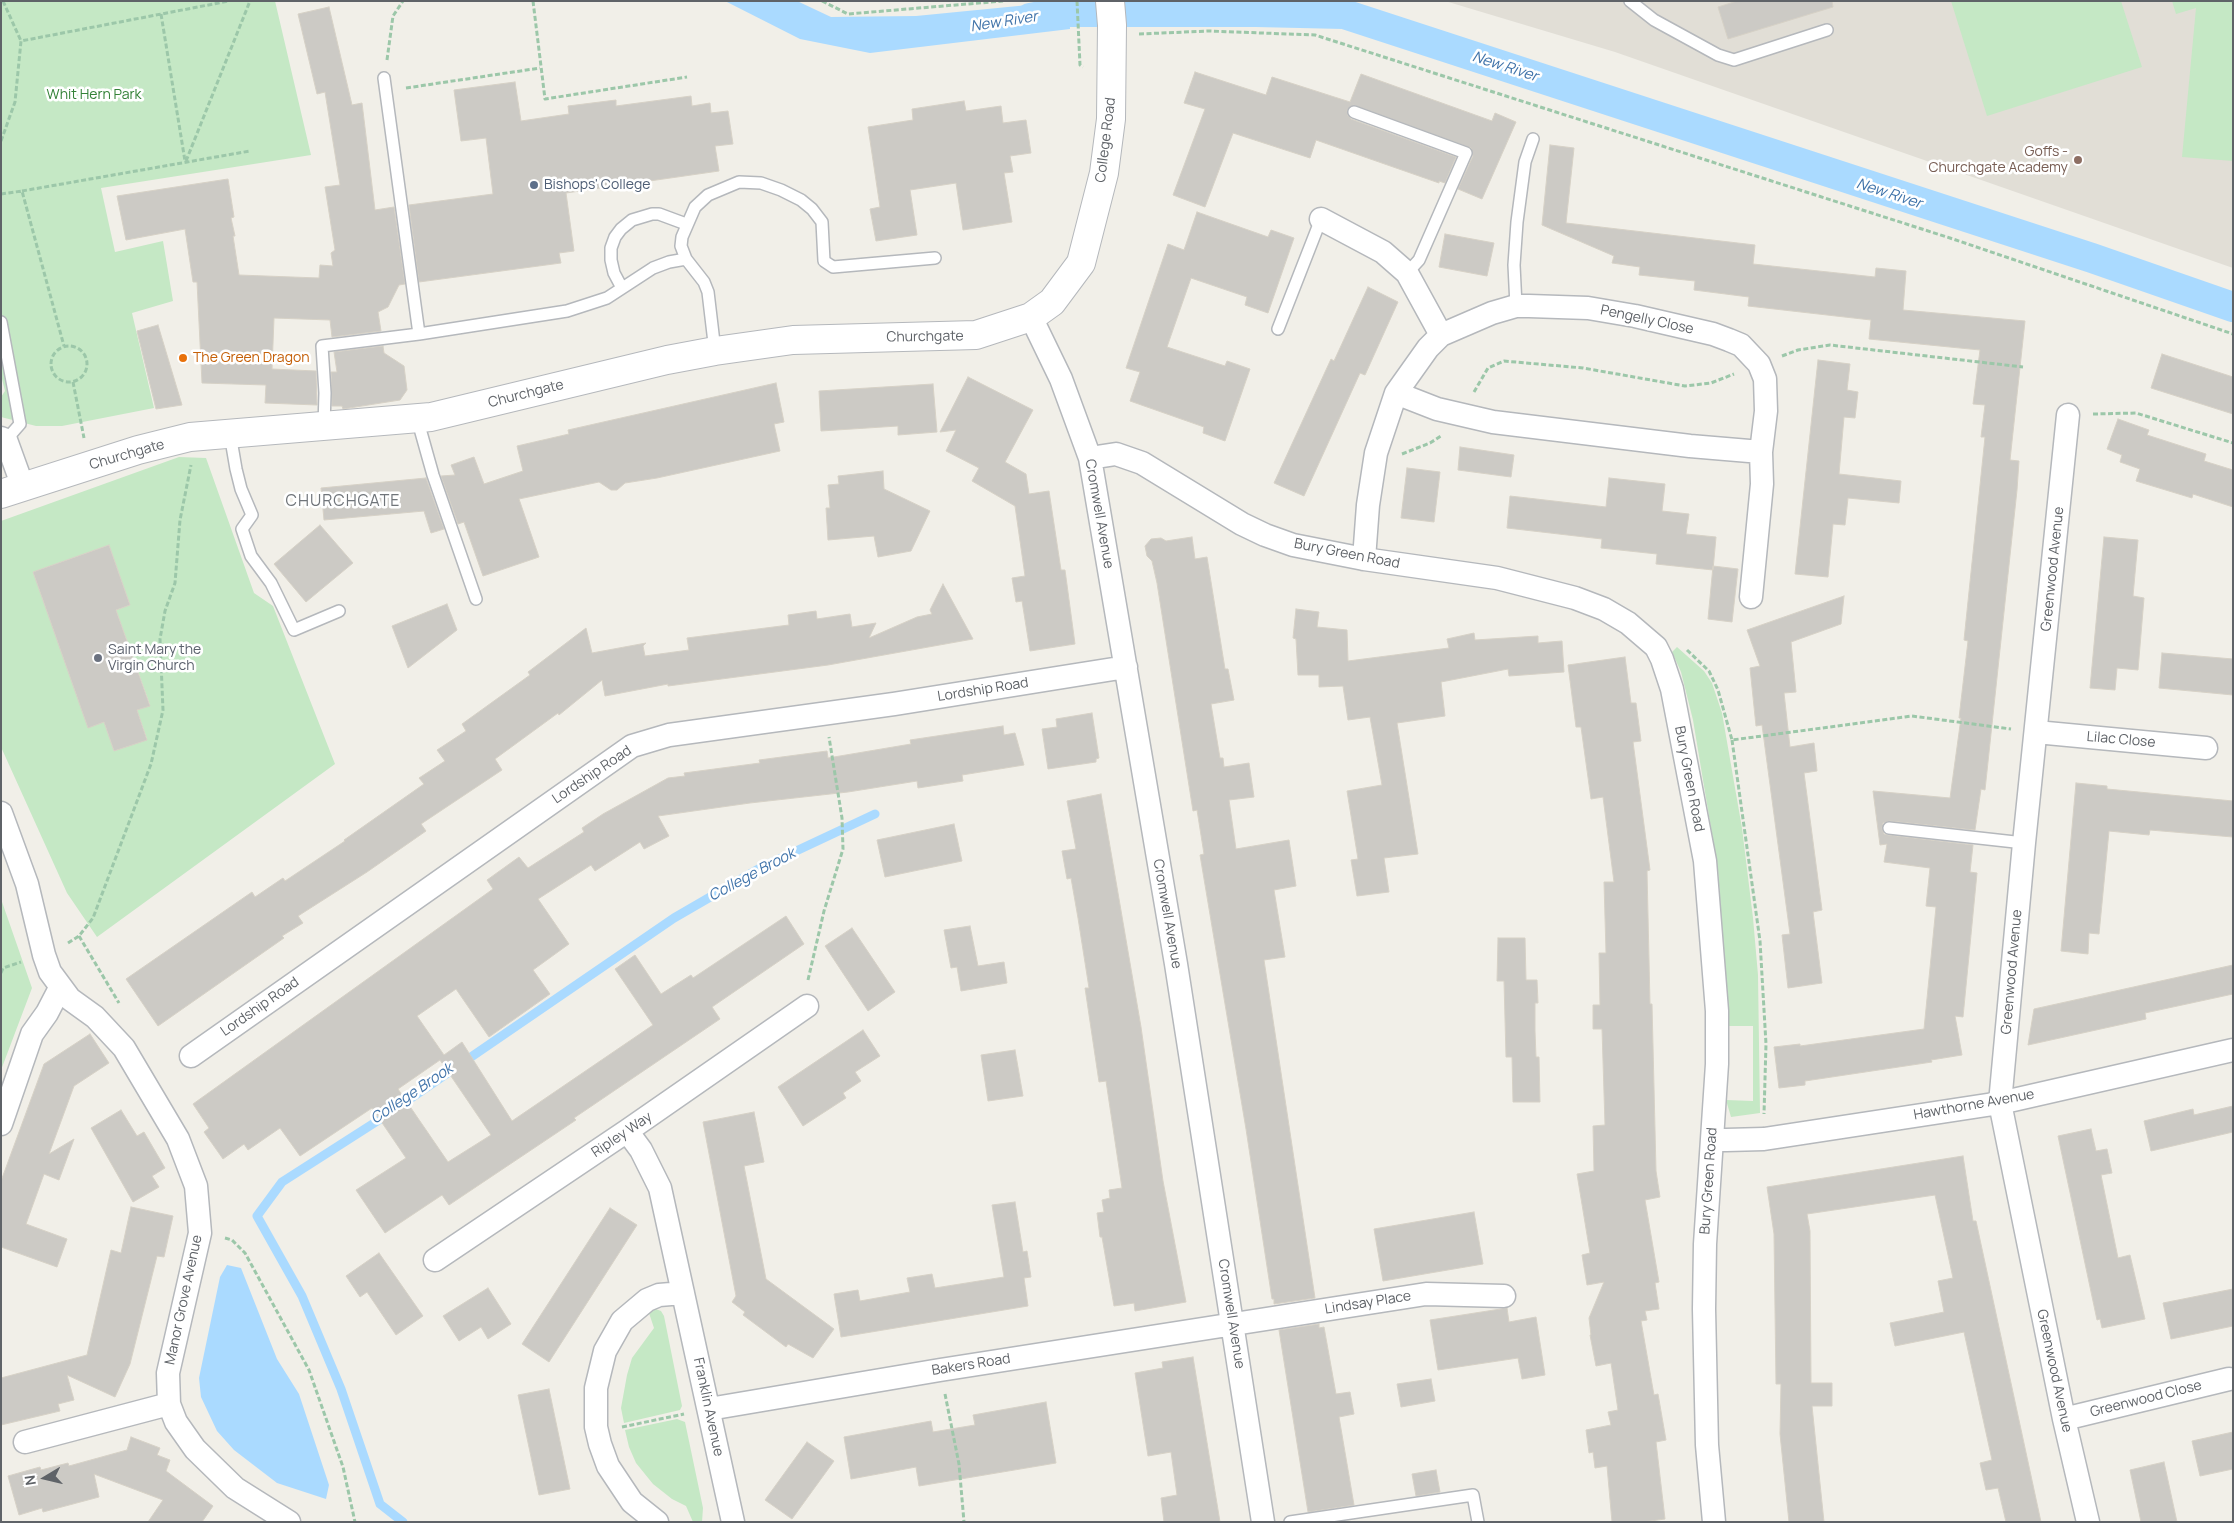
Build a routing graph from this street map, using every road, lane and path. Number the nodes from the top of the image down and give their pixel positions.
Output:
1 (4, 1) edge
2 (229, 1) edge
3 (250, 1) edge
4 (403, 1) edge
5 (533, 1) edge
6 (822, 1) edge
7 (1003, 1) edge
8 (1077, 1) edge
9 (1630, 1) edge
10 (161, 14) junction
11 (1118, 20) edge
12 (1827, 30) dead end
13 (22, 42) junction
14 (540, 68) junction
15 (1087, 69) dead end
16 (687, 77) dead end
17 (384, 78) joint
18 (386, 91) junction
19 (1354, 112) dead end
20 (1533, 139) dead end
21 (1, 141) edge
22 (250, 151) dead end
23 (186, 162) junction
24 (22, 190) junction
25 (1, 194) edge
26 (1321, 219) joint
27 (686, 224) junction
28 (935, 258) dead end
29 (686, 259) junction
30 (1407, 273) junction
31 (622, 288) junction
32 (1516, 306) junction
33 (1031, 316) junction
34 (1, 322) edge
35 (1278, 329) dead end
36 (419, 334) junction
37 (2233, 334) edge
38 (1441, 335) junction
39 (64, 346) junction
40 (715, 351) junction
41 (1759, 364) junction
42 (2023, 368) dead end
43 (74, 382) junction
44 (1396, 393) junction
45 (2068, 415) joint
46 (1462, 416) junction
47 (417, 418) junction
48 (324, 426) junction
49 (230, 433) junction
50 (190, 437) junction
51 (4, 439) edge
52 (2233, 443) edge
53 (1762, 452) junction
54 (1376, 453) junction
55 (1090, 458) junction
56 (90, 466) junction
57 (12, 490) edge
58 (1364, 559) junction
59 (1751, 597) dead end
60 (476, 599) dead end
61 (339, 611) dead end
62 (1682, 646) dead end
63 (1126, 667) junction
64 (825, 713) junction
65 (2036, 732) junction
66 (1732, 740) junction
67 (2206, 748) dead end
68 (1, 814) edge
69 (1889, 828) dead end
70 (2024, 843) junction
71 (79, 936) junction
72 (44, 955) junction
73 (60, 988) junction
74 (807, 1006) joint
75 (124, 1011) dead end
76 (2233, 1050) edge
77 (191, 1056) dead end
78 (2000, 1103) junction
79 (1, 1124) edge
80 (627, 1131) junction
81 (1712, 1139) junction
82 (1764, 1139) junction
83 (200, 1233) junction
84 (434, 1260) dead end
85 (683, 1293) junction
86 (1504, 1296) dead end
87 (1232, 1324) junction
88 (940, 1370) junction
89 (2229, 1379) dead end
90 (169, 1404) junction
91 (710, 1409) junction
92 (2064, 1419) junction
93 (597, 1432) junction
94 (25, 1442) dead end
95 (289, 1522) edge
96 (355, 1522) edge
97 (657, 1522) edge
98 (733, 1522) edge
99 (964, 1522) edge
100 (1263, 1522) edge
101 (1290, 1522) edge
102 (1478, 1522) edge
103 (1714, 1522) edge
104 (2088, 1522) edge

1 - 13 path
2 - 10 path
3 - 23 path
4 - 17 path
5 - 14 path
6 - 7 path
8 - 15 path
9 - 12 lane
10 - 13 path
10 - 23 path
11 - 33 street, College Road
11 - 37 path
13 - 21 path
14 - 16 path
14 - 18 path
17 - 18 lane
18 - 36 lane
19 - 30 lane
20 - 32 lane
22 - 23 path
23 - 24 path
24 - 25 path
24 - 39 path
26 - 30 street
26 - 35 lane
27 - 28 lane
27 - 29 lane
27 - 31 lane
29 - 31 lane
29 - 40 lane
30 - 38 street
31 - 36 lane
32 - 38 street, Pengelly Close
32 - 41 street, Pengelly Close
33 - 40 street, Churchgate
33 - 55 street, Cromwell Avenue
34 - 51 lane
36 - 48 lane
38 - 44 street, Pengelly Close
39 - 43 path
39 - 43 path
40 - 47 street, Churchgate
41 - 42 path
41 - 46 path
41 - 53 street, Pengelly Close
43 - 56 path
44 - 46 street
44 - 54 street, Pengelly Close
45 - 52 path
45 - 65 street, Greenwood Avenue
46 - 53 street
46 - 54 path
47 - 48 street, Churchgate
47 - 60 lane
48 - 49 street, Churchgate
49 - 50 street, Churchgate
49 - 61 lane
50 - 56 street, Churchgate
50 - 71 path
51 - 57 street, Churchgate
53 - 59 street, Pengelly Close
54 - 58 street, Pengelly Close
55 - 58 street, Bury Green Road
55 - 63 street, Cromwell Avenue
56 - 57 street, Churchgate
58 - 81 street, Bury Green Road
62 - 66 path
63 - 64 street, Lordship Road
63 - 87 street, Cromwell Avenue
64 - 74 path
64 - 77 street, Lordship Road
65 - 66 path
65 - 67 street, Lilac Close
65 - 70 street, Greenwood Avenue
66 - 82 path
68 - 72 street, Manor Grove Avenue
69 - 70 lane
70 - 78 street, Greenwood Avenue
71 - 72 path
71 - 75 path
72 - 73 street, Manor Grove Avenue
73 - 79 street
73 - 83 street, Manor Grove Avenue
74 - 80 street, Ripley Way
76 - 78 street, Hawthorne Avenue
78 - 82 street, Hawthorne Avenue
78 - 92 street, Greenwood Avenue
80 - 84 street, Ripley Way
80 - 85 street, Franklin Avenue
81 - 82 street, Hawthorne Avenue
81 - 103 street, Bury Green Road
83 - 90 street, Manor Grove Avenue
83 - 96 path
85 - 91 street, Franklin Avenue
85 - 93 street
86 - 87 street, Lindsay Place
87 - 88 street, Bakers Road
87 - 100 street, Cromwell Avenue
88 - 91 street, Bakers Road
88 - 99 path
89 - 92 street, Greenwood Close
90 - 94 street
90 - 95 street, Manor Grove Avenue
91 - 93 path
91 - 98 street, Franklin Avenue
92 - 104 street, Greenwood Avenue
93 - 97 street
101 - 102 lane

